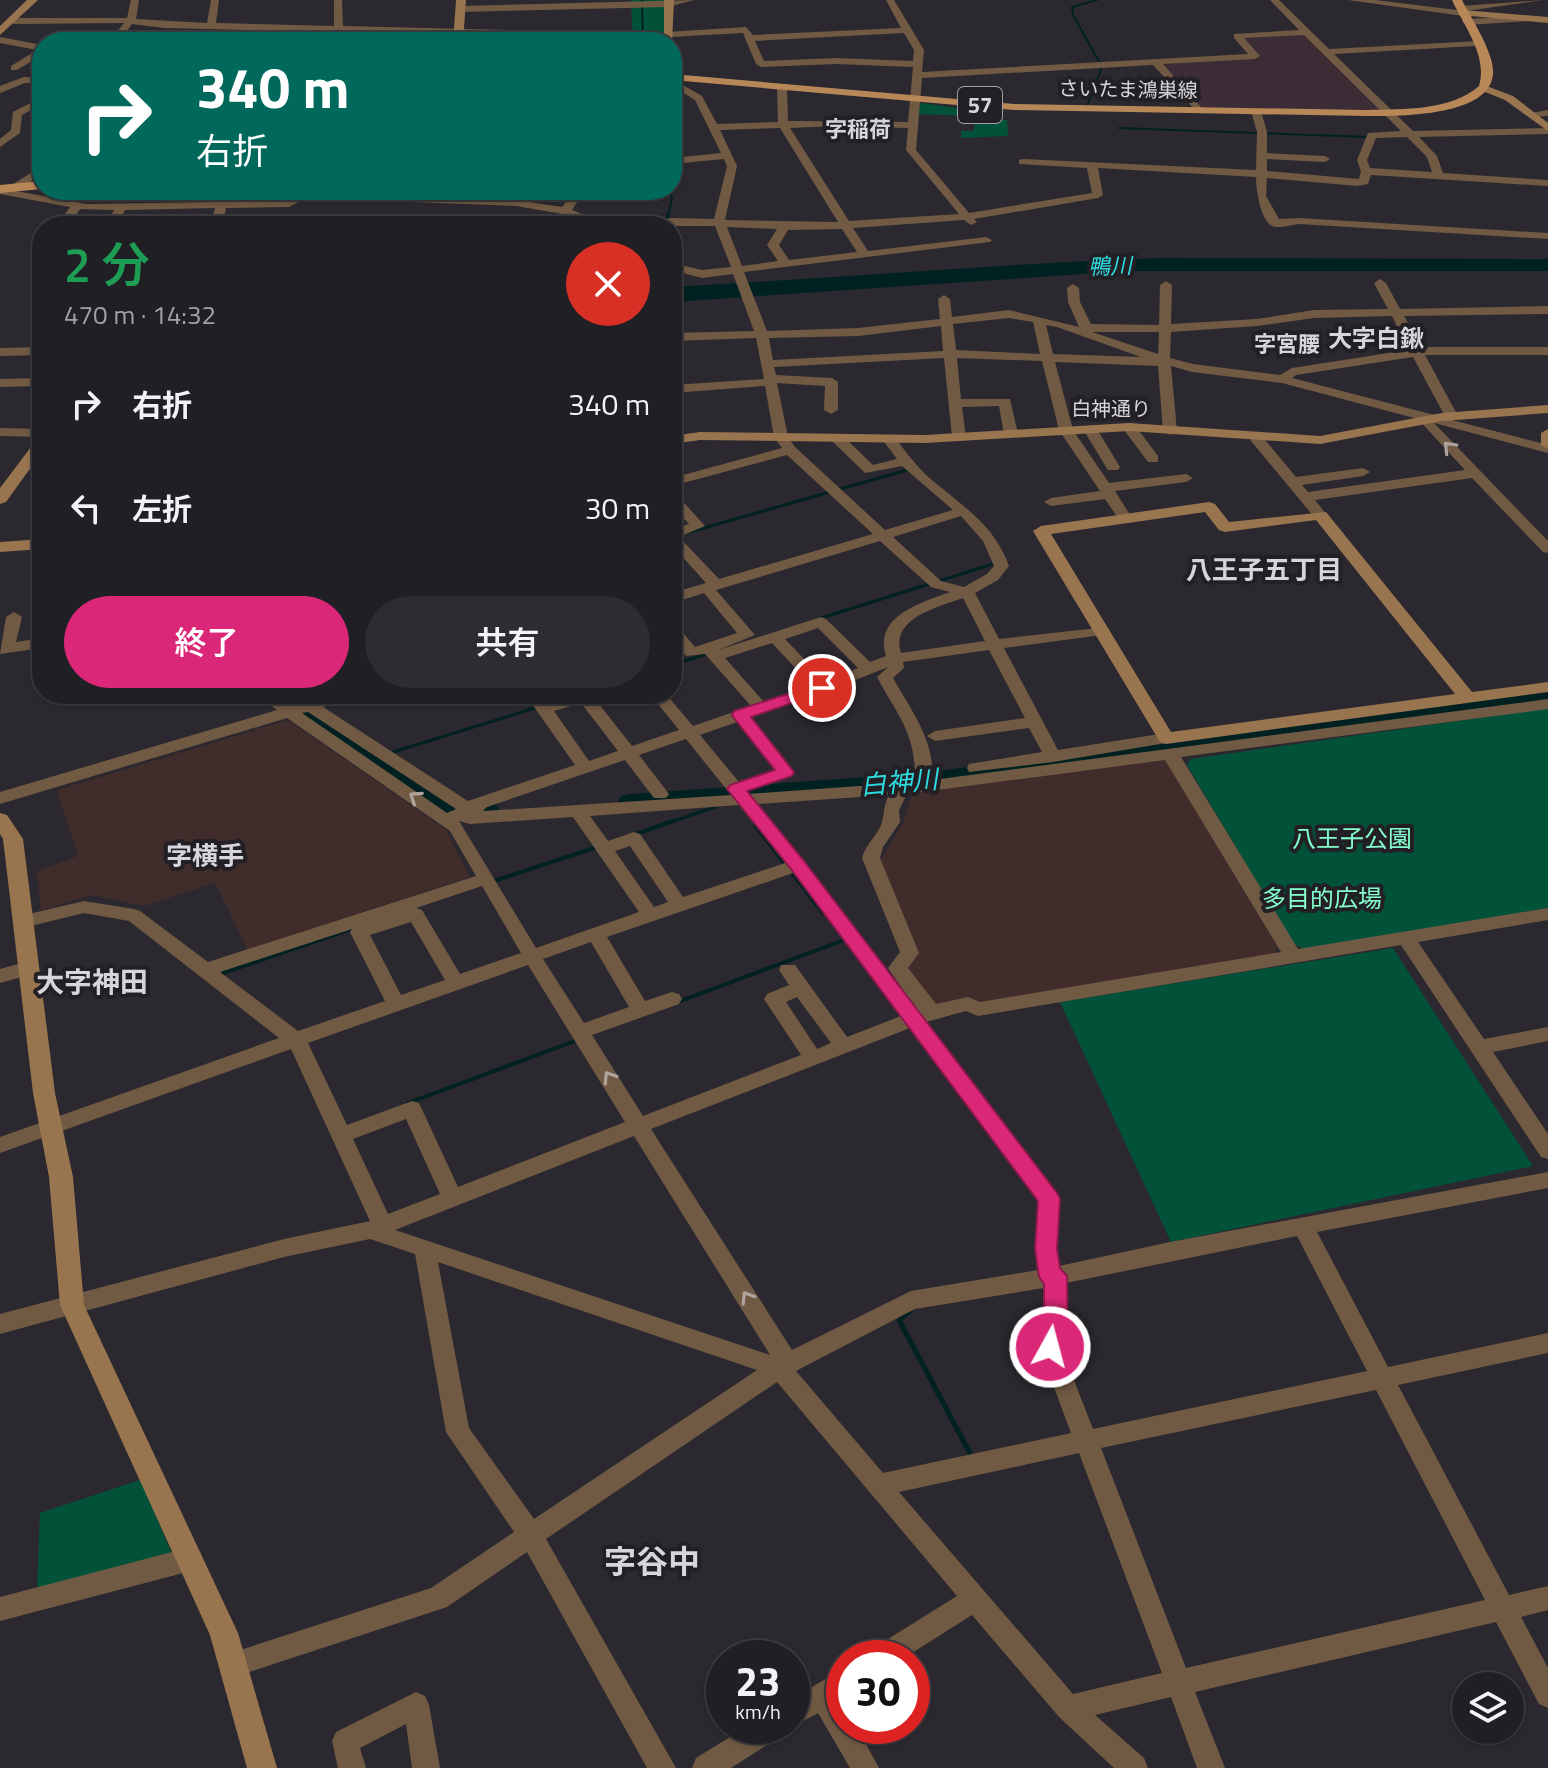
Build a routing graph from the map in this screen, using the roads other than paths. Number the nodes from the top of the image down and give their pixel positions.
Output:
1 (33, 0) edge
2 (135, 0) edge
3 (215, 0) edge
4 (338, 0) edge
5 (690, 0) edge
6 (890, 0) edge
7 (1274, 0) edge
8 (1352, 0) edge
9 (1439, 0) edge
10 (1538, 0) edge
11 (669, 2) edge
12 (461, 4) edge
13 (1548, 7) edge
14 (1461, 9) edge
15 (131, 20) junction
16 (1548, 20) edge
17 (14, 21) junction
18 (0, 23) edge
19 (211, 26) junction
20 (239, 27) junction
21 (339, 29) junction
22 (360, 30) joint
23 (908, 30) junction
24 (0, 32) edge
25 (122, 32) edge
26 (235, 32) edge
27 (388, 32) edge
28 (458, 32) edge
29 (670, 32) edge
30 (1306, 32) junction
31 (823, 35) junction
32 (682, 37) edge
33 (752, 38) junction
34 (0, 40) edge
35 (1476, 43) junction
36 (32, 48) edge
37 (1326, 52) junction
38 (32, 56) edge
39 (836, 61) junction
40 (1155, 61) junction
41 (761, 64) junction
42 (14, 68) dead end
43 (918, 69) junction
44 (32, 80) edge
45 (682, 81) edge
46 (755, 85) junction
47 (682, 87) edge
48 (782, 87) junction
49 (1484, 88) junction
50 (0, 90) edge
51 (916, 100) junction
52 (32, 106) edge
53 (1198, 110) junction
54 (1256, 111) junction
55 (1389, 113) junction
56 (1548, 113) edge
57 (1530, 114) junction
58 (32, 116) edge
59 (14, 117) junction
60 (783, 125) junction
61 (912, 125) junction
62 (714, 127) junction
63 (1548, 130) edge
64 (1409, 133) junction
65 (0, 144) edge
66 (727, 156) junction
67 (1262, 156) junction
68 (1325, 159) dead end
69 (682, 160) edge
70 (1023, 162) dead end
71 (1086, 165) dead end
72 (1366, 171) junction
73 (1438, 174) junction
74 (1263, 175) junction
75 (32, 176) edge
76 (1548, 183) edge
77 (32, 186) edge
78 (14, 188) junction
79 (0, 190) edge
80 (32, 197) edge
81 (48, 200) edge
82 (147, 200) edge
83 (224, 200) edge
84 (296, 200) edge
85 (481, 200) edge
86 (573, 200) edge
87 (144, 205) junction
88 (77, 206) junction
89 (121, 206) junction
90 (222, 206) junction
91 (565, 211) junction
92 (70, 216) edge
93 (116, 216) edge
94 (219, 216) edge
95 (579, 216) edge
96 (966, 217) junction
97 (719, 221) junction
98 (682, 225) edge
99 (846, 225) junction
100 (784, 226) junction
101 (1548, 236) edge
102 (864, 254) junction
103 (786, 264) junction
104 (682, 269) edge
105 (738, 272) junction
106 (1380, 283) dead end
107 (1166, 285) dead end
108 (1073, 288) dead end
109 (944, 299) dead end
110 (1548, 310) edge
111 (1393, 312) junction
112 (1038, 319) junction
113 (947, 323) junction
114 (1069, 327) junction
115 (1087, 328) junction
116 (1166, 330) junction
117 (762, 335) junction
118 (682, 337) edge
119 (32, 351) edge
120 (1548, 351) edge
121 (0, 352) edge
122 (1414, 352) junction
123 (951, 354) junction
124 (1047, 357) junction
125 (1165, 361) junction
126 (767, 364) junction
127 (1282, 379) junction
128 (771, 380) junction
129 (32, 382) edge
130 (0, 383) edge
131 (682, 388) edge
132 (957, 403) junction
133 (1548, 409) edge
134 (831, 410) dead end
135 (1451, 416) junction
136 (1427, 420) junction
137 (1129, 427) junction
138 (1090, 429) junction
139 (1066, 430) junction
140 (1170, 431) junction
141 (0, 432) edge
142 (32, 433) edge
143 (1011, 434) junction
144 (959, 437) junction
145 (682, 438) edge
146 (837, 438) junction
147 (1256, 438) junction
148 (889, 439) junction
149 (1548, 442) edge
150 (786, 443) junction
151 (32, 456) edge
152 (1153, 459) dead end
153 (904, 461) junction
154 (1113, 467) dead end
155 (1363, 472) dead end
156 (1475, 473) junction
157 (1186, 478) dead end
158 (682, 479) edge
159 (1293, 482) junction
160 (1108, 491) junction
161 (1304, 497) junction
162 (0, 499) edge
163 (1051, 502) dead end
164 (682, 509) edge
165 (964, 511) junction
166 (1320, 515) junction
167 (1125, 518) junction
168 (708, 531) dead end
169 (682, 535) edge
170 (883, 535) junction
171 (682, 536) edge
172 (682, 543) edge
173 (32, 545) edge
174 (0, 547) edge
175 (1548, 549) edge
176 (711, 586) junction
177 (967, 592) junction
178 (682, 595) edge
179 (14, 617) dead end
180 (1102, 630) junction
181 (775, 637) junction
182 (682, 641) edge
183 (32, 644) edge
184 (994, 645) junction
185 (4, 648) edge
186 (712, 652) junction
187 (895, 658) junction
188 (868, 669) junction
189 (1548, 687) edge
190 (822, 688) junction
191 (297, 704) edge
192 (540, 704) edge
193 (561, 704) edge
194 (590, 704) edge
195 (666, 704) edge
196 (1548, 704) edge
197 (1473, 705) junction
198 (761, 708) junction
199 (544, 709) junction
200 (740, 715) junction
201 (1033, 722) junction
202 (689, 732) junction
203 (935, 736) dead end
204 (1169, 746) junction
205 (628, 753) junction
206 (1056, 763) junction
207 (585, 767) junction
208 (922, 781) junction
209 (901, 789) junction
210 (660, 794) junction
211 (740, 794) junction
212 (0, 798) edge
213 (578, 811) junction
214 (456, 813) junction
215 (0, 819) edge
216 (604, 848) junction
217 (797, 865) junction
218 (485, 879) junction
219 (679, 905) junction
220 (1548, 914) edge
221 (650, 915) junction
222 (23, 922) junction
223 (595, 933) junction
224 (1406, 938) junction
225 (531, 955) junction
226 (1293, 957) junction
227 (29, 968) junction
228 (208, 969) junction
229 (788, 970) dead end
230 (0, 976) edge
231 (456, 983) junction
232 (801, 988) junction
233 (672, 999) dead end
234 (397, 1005) junction
235 (641, 1010) junction
236 (923, 1015) junction
237 (580, 1032) junction
238 (1548, 1034) edge
239 (298, 1042) junction
240 (843, 1046) junction
241 (1478, 1048) junction
242 (813, 1058) junction
243 (639, 1124) junction
244 (50, 1127) junction
245 (341, 1135) junction
246 (0, 1145) edge
247 (1548, 1151) edge
248 (1548, 1180) edge
249 (452, 1197) junction
250 (376, 1227) junction
251 (1303, 1227) junction
252 (425, 1249) junction
253 (1053, 1276) junction
254 (72, 1305) junction
255 (0, 1324) edge
256 (1548, 1343) edge
257 (784, 1366) junction
258 (1382, 1378) junction
259 (1086, 1441) junction
260 (878, 1485) junction
261 (531, 1536) junction
262 (191, 1559) junction
263 (1548, 1598) edge
264 (975, 1599) junction
265 (1502, 1608) junction
266 (0, 1609) edge
267 (910, 1640) edge
268 (234, 1664) junction
269 (1178, 1683) junction
270 (1548, 1695) edge
271 (1068, 1708) junction
272 (744, 1744) edge
273 (857, 1744) edge
274 (1121, 1764) edge
275 (262, 1768) edge
276 (352, 1768) edge
277 (426, 1768) edge
278 (662, 1768) edge
279 (706, 1768) edge
280 (865, 1768) edge
281 (1211, 1768) edge

1 - 17 street
2 - 15 street
3 - 19 street
4 - 21 street
5 - 11 street
6 - 23 street
7 - 30 street
8 - 14 street
9 - 14 street
10 - 13 street
10 - 14 street
11 - 12 street
11 - 29 street
12 - 28 street
14 - 16 street
14 - 35 main road
15 - 17 street
15 - 19 street
15 - 25 street
17 - 18 street
17 - 24 street
19 - 20 street
20 - 21 street
20 - 26 street
21 - 22 street
22 - 27 street
23 - 31 street
23 - 43 street
30 - 37 street
30 - 40 street
31 - 33 street
31 - 39 street
32 - 33 street
33 - 41 street
34 - 36 street
35 - 37 street
35 - 49 main road
37 - 55 street
38 - 42 street
39 - 41 street
39 - 43 street
40 - 43 street
40 - 53 street
41 - 46 street
43 - 51 street
44 - 50 street
45 - 46 main road, さいたま鴻巣線 / 57
46 - 48 main road, さいたま鴻巣線 / 57
47 - 62 street
48 - 51 main road, さいたま鴻巣線 / 57
48 - 60 street
49 - 55 main road, さいたま鴻巣線 / 57
49 - 57 street
51 - 53 main road, さいたま鴻巣線 / 57
51 - 61 street
52 - 59 street
53 - 54 main road, さいたま鴻巣線 / 57
54 - 55 main road, さいたま鴻巣線 / 57
54 - 67 street
55 - 64 street
56 - 57 street
57 - 63 street
58 - 59 street
59 - 65 street
60 - 61 street
60 - 62 street
60 - 99 street
61 - 96 street
62 - 66 street
63 - 64 street
64 - 72 street
64 - 73 street
66 - 69 street
66 - 97 street
67 - 68 street
67 - 74 street
70 - 71 street
72 - 73 street
72 - 74 street
73 - 76 street
74 - 96 street
74 - 101 street
75 - 78 street
77 - 78 main road
78 - 79 main road
79 - 80 street
81 - 88 street
82 - 87 street
83 - 90 street
84 - 90 street
85 - 91 street
86 - 91 street
87 - 89 street
87 - 90 street
88 - 89 street
88 - 92 street
89 - 93 street
90 - 94 street
91 - 95 street
96 - 99 street
96 - 102 street
97 - 98 street
97 - 100 street
97 - 105 street
99 - 100 street
99 - 102 street
100 - 103 street
102 - 103 street
103 - 105 street
104 - 105 street
105 - 117 street
106 - 111 street
107 - 116 street
108 - 115 street
109 - 113 street
110 - 111 street
111 - 116 street
111 - 122 street
112 - 113 street
112 - 114 street
112 - 124 street
113 - 117 street
113 - 123 street
114 - 115 street
114 - 125 street
115 - 116 street
116 - 125 street
117 - 118 street
117 - 126 street
119 - 121 street
120 - 122 street
122 - 127 street
122 - 135 street
123 - 124 street
123 - 126 street
123 - 132 street
124 - 125 street
124 - 139 street
125 - 127 street
125 - 140 street
126 - 128 street
127 - 136 street
128 - 131 street
128 - 134 street
128 - 150 street
129 - 130 street
132 - 143 street
132 - 144 street
133 - 135 street, 白神通り
135 - 136 street, 白神通り
136 - 147 street, 白神通り
136 - 149 street
156 -> 136 street
137 - 138 street, 白神通り
137 - 140 street, 白神通り
137 - 152 street
138 - 139 street, 白神通り
138 - 154 street
139 - 143 street, 白神通り
139 - 160 street
140 - 147 street, 白神通り
141 - 142 street
143 - 144 street, 白神通り
144 - 148 street, 白神通り
145 - 150 street, 白神通り
146 - 148 street, 白神通り
146 - 150 street, 白神通り
146 - 153 street
147 - 159 street
148 - 153 street
150 - 158 street
150 - 170 street
151 - 162 street
153 - 165 street
155 - 159 street
156 - 161 street
156 - 175 street
157 - 160 street
159 - 161 street
160 - 163 street
160 - 167 street
161 - 166 street
164 - 169 street
165 - 170 street
165 - 177 street
166 - 167 street
166 - 197 street
167 - 180 street
168 - 171 street
170 - 176 street
170 - 177 street
172 - 176 street
173 - 174 street
176 - 178 street
176 - 186 street
177 - 184 street
177 - 187 street
179 - 185 street
180 - 184 street
180 - 204 street
181 - 186 street
181 - 188 street
181 - 190 street
182 - 186 street
183 - 185 street
184 - 187 street
184 - 201 street
186 - 198 street
187 - 188 street
187 - 208 street
188 - 190 street
189 - 197 street
190 - 198 street
191 - 212 street
191 - 214 street
192 - 199 street
193 - 199 street
194 - 205 street
195 - 202 street
196 - 197 street
197 - 204 street
198 - 200 street
199 - 207 street
200 - 202 street
200 - 211 street
201 - 203 street
201 - 206 street
202 - 205 street
202 - 211 street
204 - 206 street
204 - 226 street
205 - 207 street
205 - 210 street
206 - 208 street
207 - 214 street
208 - 209 street
208 - 211 street
209 - 211 street
209 - 236 street
210 - 211 street
210 - 214 street
211 - 213 street
211 - 217 street
213 - 214 street
213 - 216 street
214 - 218 street
215 - 222 street
216 - 219 street
216 - 221 street
217 - 219 street
217 - 236 street
218 - 225 street
218 - 228 street
219 - 221 street
220 - 224 street
221 - 223 street
222 - 227 street
222 - 228 street
223 - 225 street
223 - 235 street
224 - 226 street
224 - 241 street
225 - 231 street
225 - 237 street
226 - 236 street
227 - 230 street
227 - 244 street
228 - 239 street
229 - 232 street
231 - 234 street
231 - 234 street
232 - 240 street
232 - 242 street
233 - 235 street
234 - 239 street
235 - 237 street
236 - 240 street
236 - 253 street
243 -> 237 street
238 - 241 street
239 - 244 street
239 - 245 street
240 - 242 street
241 - 247 street
242 - 243 street
243 - 249 street
257 -> 243 street
244 - 246 street
244 - 254 street
245 - 249 street
245 - 250 street
248 - 251 street
249 - 250 street
250 - 252 street
250 - 254 street
251 - 253 street
251 - 258 street
252 - 257 street
252 - 261 street
253 - 257 street
253 - 259 street
254 - 255 street
254 - 262 street
256 - 258 street
257 - 260 street
257 - 261 street
258 - 259 street
258 - 265 street
259 - 260 street
259 - 269 street
260 - 264 street
261 - 268 street
261 - 278 street
262 - 266 street
262 - 268 street
263 - 265 street
264 - 267 street
264 - 271 street
265 - 269 street
265 - 270 street
268 - 275 street
269 - 271 street
269 - 281 street
271 - 274 street
272 - 279 street
273 - 280 street
276 - 277 street

